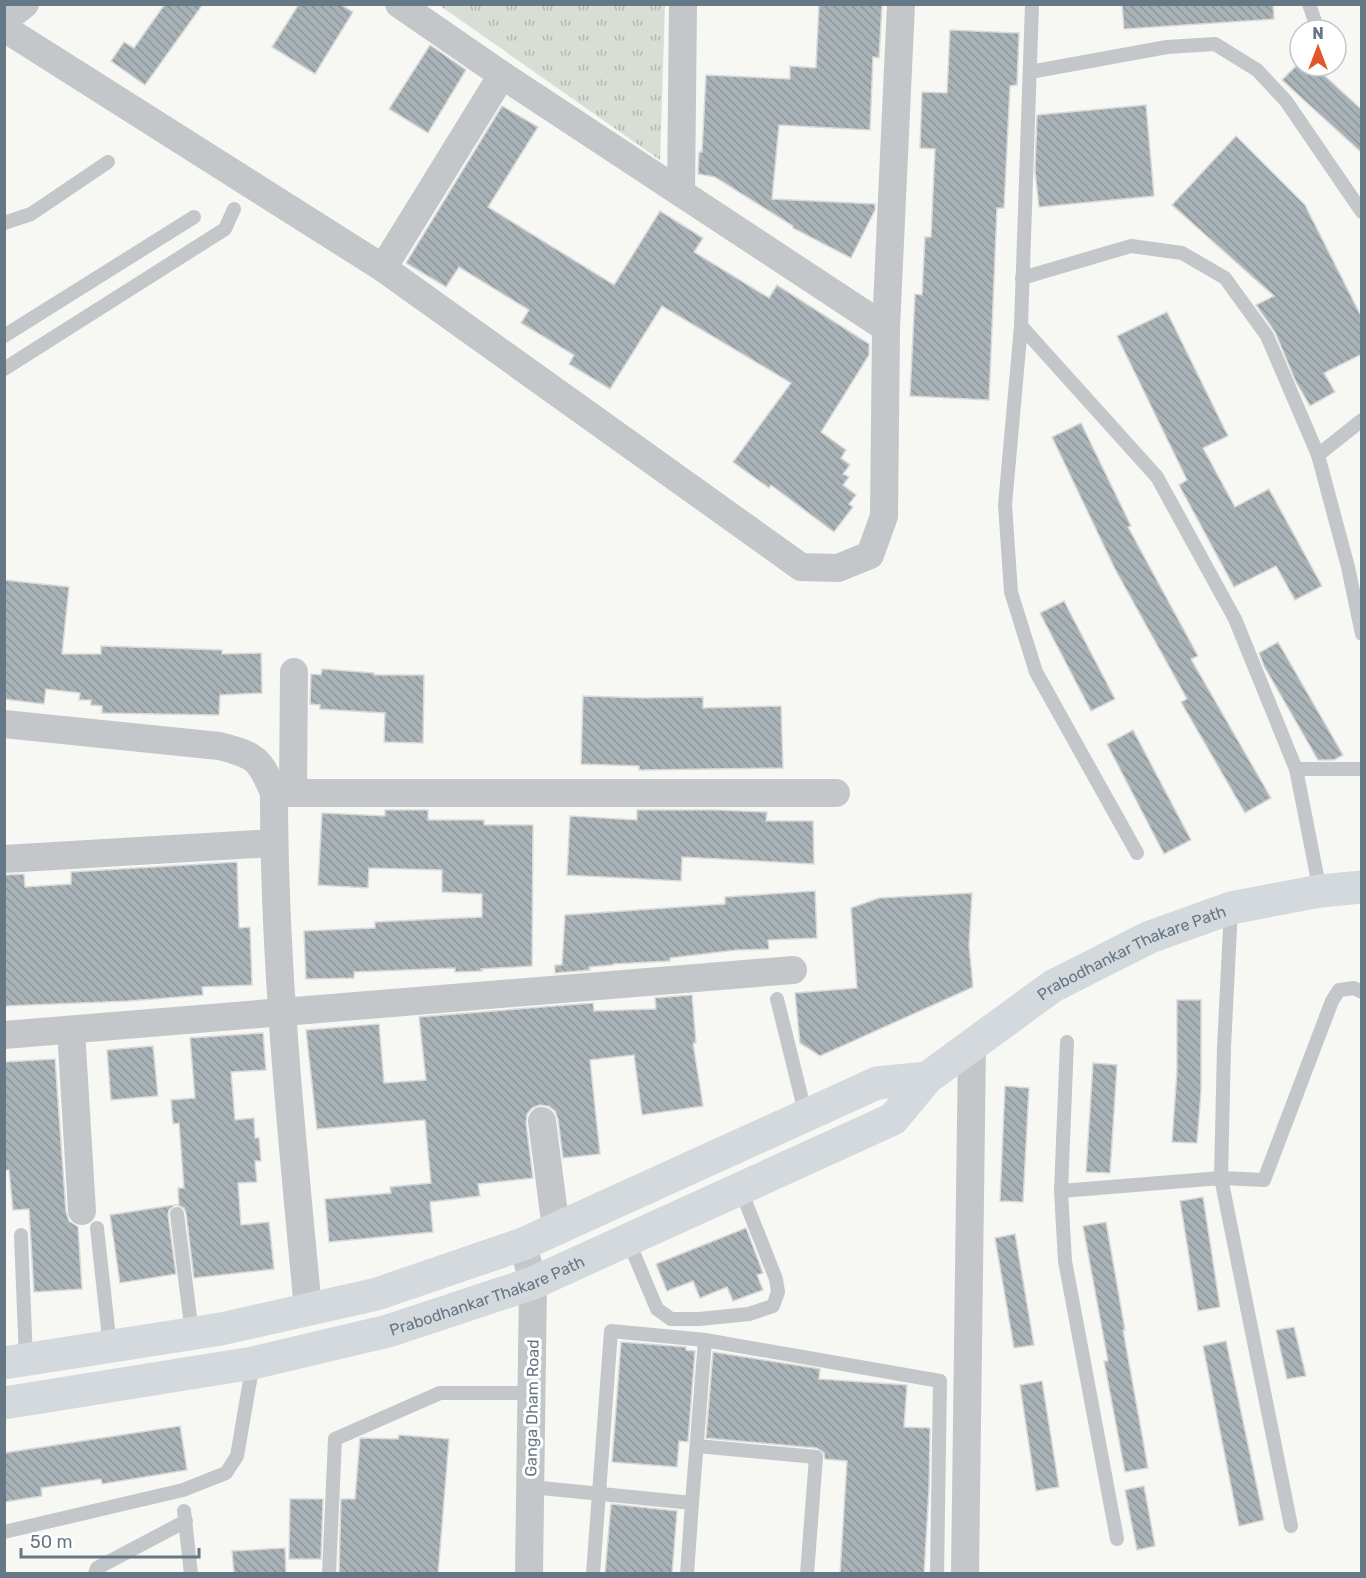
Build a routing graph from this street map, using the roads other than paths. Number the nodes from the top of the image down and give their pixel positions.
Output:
1 (25, 4) edge
2 (683, 4) edge
3 (901, 4) edge
4 (1032, 4) edge
5 (403, 5) edge
6 (4, 20) edge
7 (4, 28) edge
8 (1030, 72) junction
9 (502, 75) junction
10 (108, 162) dead end
11 (681, 193) junction
12 (234, 208) dead end
13 (1362, 212) edge
14 (194, 217) dead end
15 (4, 223) edge
16 (383, 268) junction
17 (1022, 278) junction
18 (1021, 326) junction
19 (886, 328) junction
20 (4, 336) edge
21 (4, 369) edge
22 (1362, 420) edge
23 (1318, 455) junction
24 (1362, 634) edge
25 (294, 672) dead end
26 (4, 724) edge
27 (1296, 769) junction
28 (1362, 769) edge
29 (284, 793) junction
30 (836, 793) dead end
31 (274, 843) junction
32 (1137, 853) dead end
33 (4, 859) edge
34 (1362, 887) edge
35 (1320, 891) junction
36 (1231, 908) junction
37 (793, 970) dead end
38 (1362, 992) edge
39 (777, 999) dead end
40 (281, 1013) junction
41 (71, 1030) junction
42 (4, 1035) edge
43 (1067, 1042) dead end
44 (972, 1046) junction
45 (927, 1078) junction
46 (806, 1116) junction
47 (542, 1122) dead end
48 (1221, 1178) junction
49 (740, 1188) junction
50 (1061, 1191) junction
51 (177, 1214) dead end
52 (90, 1220) joint
53 (556, 1229) junction
54 (21, 1234) dead end
55 (628, 1240) junction
56 (523, 1244) junction
57 (533, 1283) junction
58 (308, 1309) junction
59 (192, 1333) junction
60 (705, 1340) junction
61 (110, 1347) junction
62 (15, 1361) edge
63 (254, 1363) junction
64 (532, 1393) junction
65 (4, 1403) edge
66 (697, 1446) junction
67 (531, 1486) junction
68 (598, 1493) junction
69 (692, 1503) junction
70 (1291, 1526) dead end
71 (4, 1532) edge
72 (1117, 1539) dead end
73 (95, 1574) edge
74 (191, 1574) edge
75 (329, 1574) edge
76 (529, 1574) edge
77 (593, 1574) edge
78 (687, 1574) edge
79 (807, 1574) edge
80 (937, 1574) edge
81 (965, 1574) edge

1 - 6 street
2 - 11 street
3 - 19 street
4 - 8 lane
5 - 9 street
7 - 16 street
8 - 13 lane
8 - 17 lane
9 - 11 street
9 - 16 street
10 - 15 lane
11 - 19 street
12 - 21 lane
14 - 20 lane
16 - 19 street
17 - 18 lane
17 - 23 lane
18 - 27 lane
18 - 32 lane
22 - 23 lane
23 - 24 lane
25 - 29 street
26 - 29 street
27 - 28 lane
27 - 35 lane
29 - 30 street
29 - 31 street
31 - 33 street
31 - 40 street
34 - 35 main road, Prabodhankar Thakare Path
35 - 36 main road, Prabodhankar Thakare Path
36 - 44 main road, Prabodhankar Thakare Path
36 - 48 lane
37 - 40 street
38 - 48 lane
39 - 46 lane
40 - 41 street
40 - 58 street
41 - 42 street
41 - 52 street
43 - 50 lane
44 - 45 main road, Prabodhankar Thakare Path
44 - 81 street
45 - 46 main road, Prabodhankar Thakare Path
45 - 49 main road, Prabodhankar Thakare Path
46 - 53 main road, Prabodhankar Thakare Path
47 - 53 street
48 - 50 lane
48 - 70 lane
49 - 55 main road, Prabodhankar Thakare Path
49 - 55 lane
50 - 72 lane
51 - 59 lane
52 - 61 lane
53 - 56 main road, Prabodhankar Thakare Path
54 - 62 lane
55 - 57 main road, Prabodhankar Thakare Path
56 - 57 street, Ganga Dham Road
56 - 58 main road, Prabodhankar Thakare Path
57 - 63 main road, Prabodhankar Thakare Path
57 - 64 street, Ganga Dham Road
58 - 59 main road, Prabodhankar Thakare Path
59 - 61 main road, Prabodhankar Thakare Path
60 - 66 lane
60 - 68 lane
60 - 80 lane
61 - 62 main road, Prabodhankar Thakare Path
63 - 65 main road, Prabodhankar Thakare Path
63 - 71 lane
64 - 67 street, Ganga Dham Road
64 - 75 lane
66 - 69 lane
66 - 79 lane
67 - 68 lane
67 - 76 street, Ganga Dham Road
68 - 69 lane
68 - 77 lane
69 - 78 lane
73 - 74 lane

